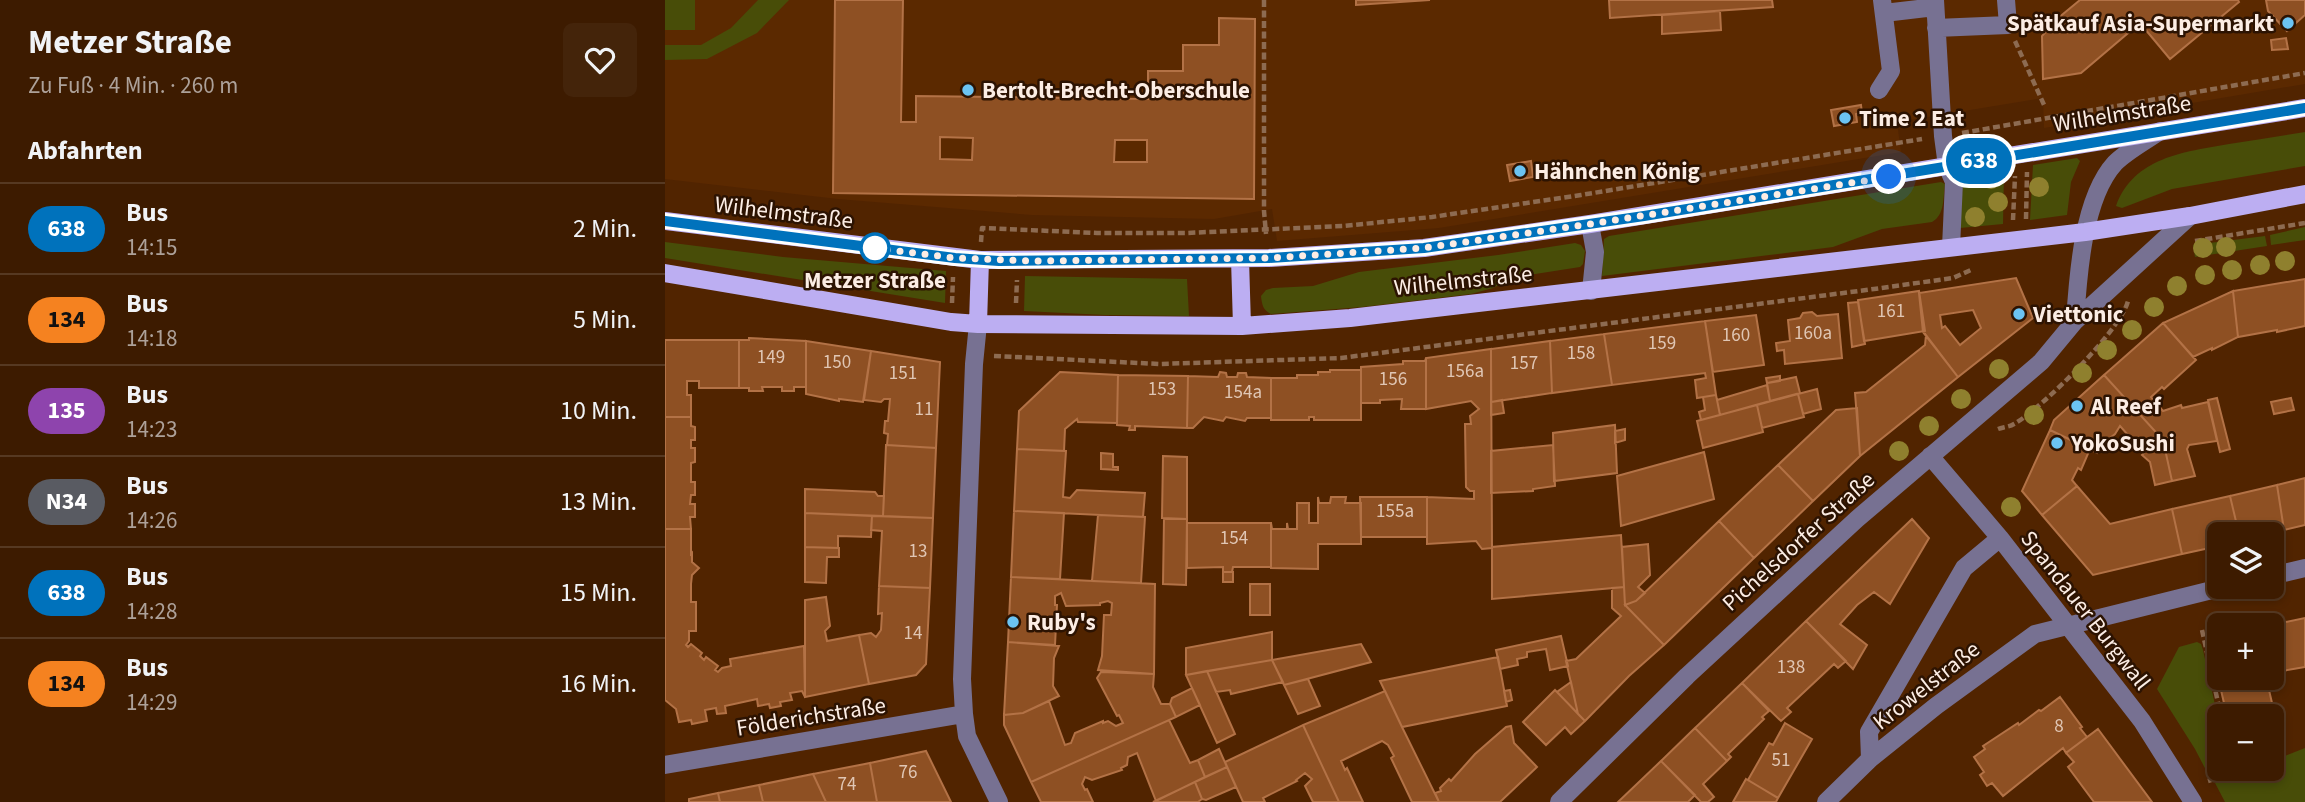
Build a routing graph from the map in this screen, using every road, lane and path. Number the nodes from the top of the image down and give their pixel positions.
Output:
1 (1264, 0) edge
2 (2006, 0) edge
3 (1935, 4) edge
4 (1883, 6) edge
5 (2008, 25) junction
6 (1936, 28) junction
7 (2305, 73) edge
8 (1879, 90) dead end
9 (2045, 107) dead end
10 (2305, 108) edge
11 (2029, 122) junction
12 (2028, 130) dead end
13 (2160, 131) junction
14 (1943, 136) junction
15 (1947, 166) junction
16 (2027, 166) dead end
17 (2015, 168) dead end
18 (2305, 194) edge
19 (2190, 216) junction
20 (665, 221) edge
21 (2026, 221) dead end
22 (2013, 223) dead end
23 (2305, 223) edge
24 (1590, 224) junction
25 (982, 228) dead end
26 (1266, 231) junction
27 (2085, 232) junction
28 (2190, 242) dead end
29 (1951, 247) junction
30 (1269, 258) junction
31 (1240, 259) junction
32 (980, 260) junction
33 (1979, 268) dead end
34 (954, 271) dead end
35 (665, 273) edge
36 (1018, 276) dead end
37 (1591, 291) junction
38 (2129, 300) dead end
39 (952, 304) dead end
40 (1016, 309) dead end
41 (2075, 321) junction
42 (978, 324) junction
43 (1242, 326) junction
44 (1013, 357) dead end
45 (1988, 435) dead end
46 (1930, 456) junction
47 (2000, 538) junction
48 (2305, 568) edge
49 (2284, 573) edge
50 (2207, 591) edge
51 (2066, 625) junction
52 (2202, 630) dead end
53 (2218, 704) edge
54 (964, 714) junction
55 (1870, 759) junction
56 (665, 765) edge
57 (999, 802) edge
58 (1559, 802) edge
59 (1826, 802) edge
60 (2193, 802) edge

1 - 26 path
2 - 5 street
3 - 4 street
3 - 6 street
4 - 8 street
5 - 6 street
5 - 9 path
6 - 14 street
7 - 11 path
10 - 13 main road, Wilhelmstraße
11 - 12 path
11 - 14 path
13 - 15 main road, Wilhelmstraße
13 - 27 street
14 - 15 street
14 - 26 path
15 - 24 main road, Wilhelmstraße
15 - 29 street
16 - 21 path
17 - 22 path
18 - 19 main road, Wilhelmstraße
19 - 27 main road, Wilhelmstraße
19 - 41 street, Pichelsdorfer Straße
20 - 32 main road, Wilhelmstraße
23 - 28 path
24 - 30 main road, Wilhelmstraße
24 - 37 street
25 - 26 path
26 - 30 path
27 - 29 main road, Wilhelmstraße
27 - 41 street
29 - 37 main road, Wilhelmstraße
30 - 31 main road, Wilhelmstraße
31 - 32 main road, Wilhelmstraße
31 - 43 main road
32 - 42 main road
33 - 44 path
34 - 39 path
35 - 42 main road, Wilhelmstraße
36 - 40 path
37 - 43 main road, Wilhelmstraße
38 - 45 path
41 - 46 street, Pichelsdorfer Straße
42 - 43 main road, Wilhelmstraße
42 - 54 street
46 - 47 street, Spandauer Burgwall
46 - 58 street, Pichelsdorfer Straße
47 - 51 street, Spandauer Burgwall
47 - 55 street
48 - 49 street
50 - 51 street, Krowelstraße
51 - 55 street, Krowelstraße
51 - 60 street, Spandauer Burgwall
52 - 53 path
54 - 56 street, Földerichstraße
54 - 57 street
55 - 59 street, Krowelstraße

